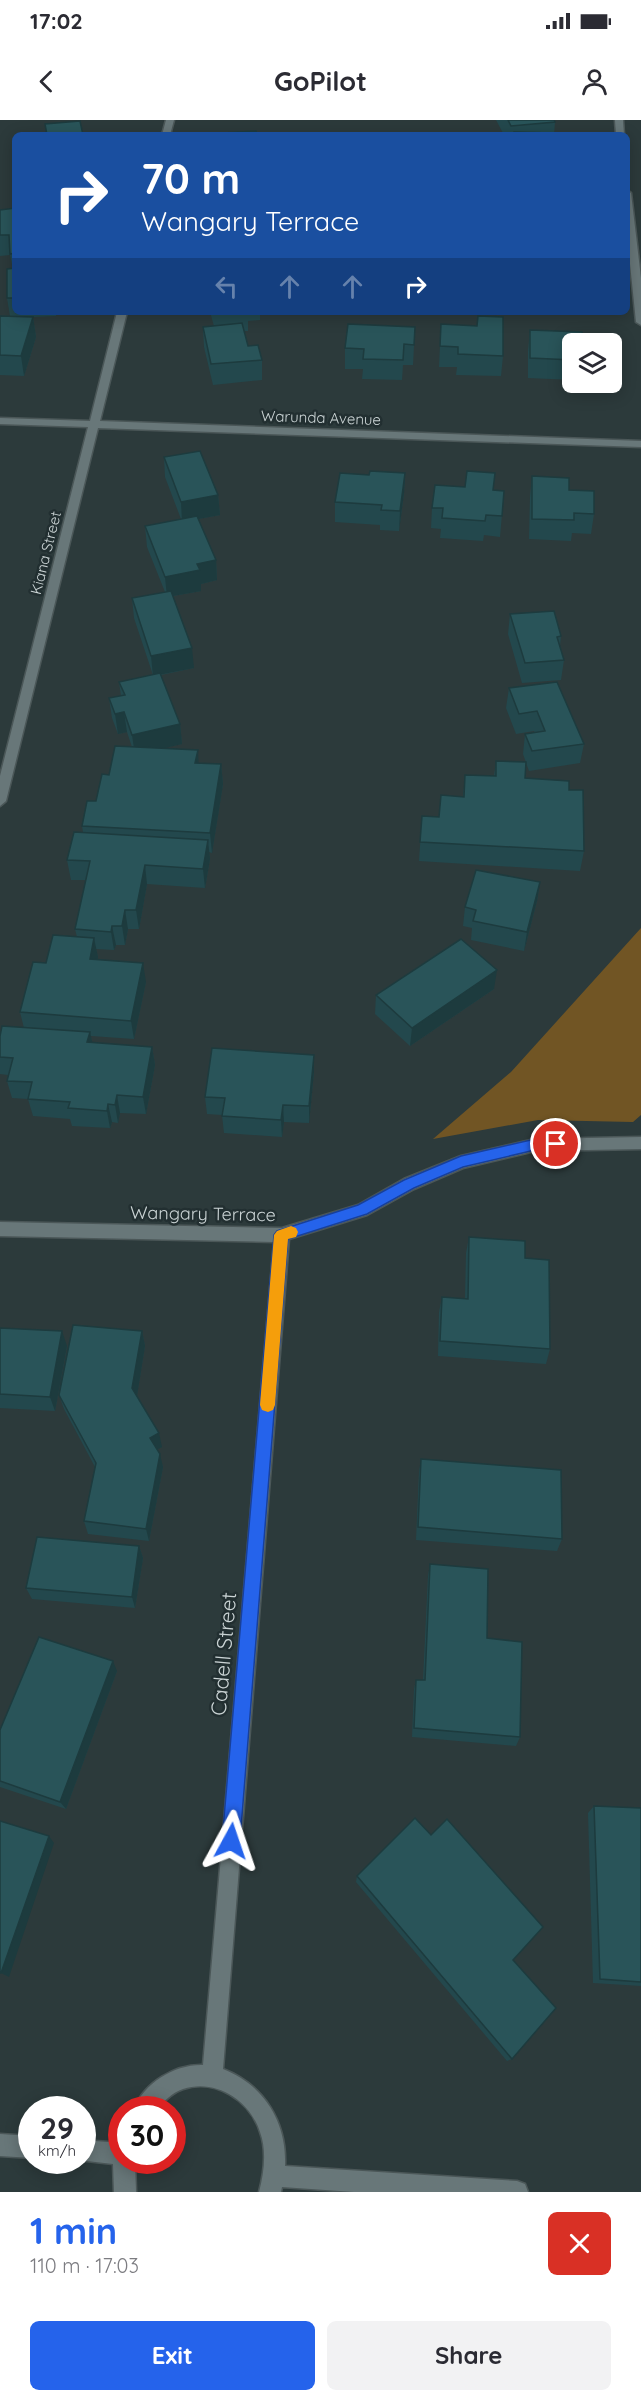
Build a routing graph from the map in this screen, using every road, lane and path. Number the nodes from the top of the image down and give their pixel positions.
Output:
1 (630, 217) edge
2 (639, 290) edge
3 (121, 315) edge
4 (641, 322) edge
5 (0, 421) edge
6 (94, 425) junction
7 (641, 444) edge
8 (0, 801) edge
9 (641, 1143) edge
10 (0, 1229) edge
11 (282, 1235) junction
12 (212, 2077) junction
13 (154, 2096) edge
14 (0, 2145) edge
15 (18, 2146) edge
16 (124, 2174) edge
17 (272, 2184) edge
18 (125, 2192) edge
19 (518, 2192) edge

1 - 2 street
2 - 4 street
3 - 6 street, Kiana Street
5 - 6 street, Warunda Avenue
6 - 7 street, Warunda Avenue
6 - 8 street, Kiana Street
9 - 11 street, Wangary Terrace
10 - 11 street, Wangary Terrace
11 - 12 street, Cadell Street
12 - 13 street
12 - 17 street
14 - 15 street
16 - 18 street
17 - 19 street

